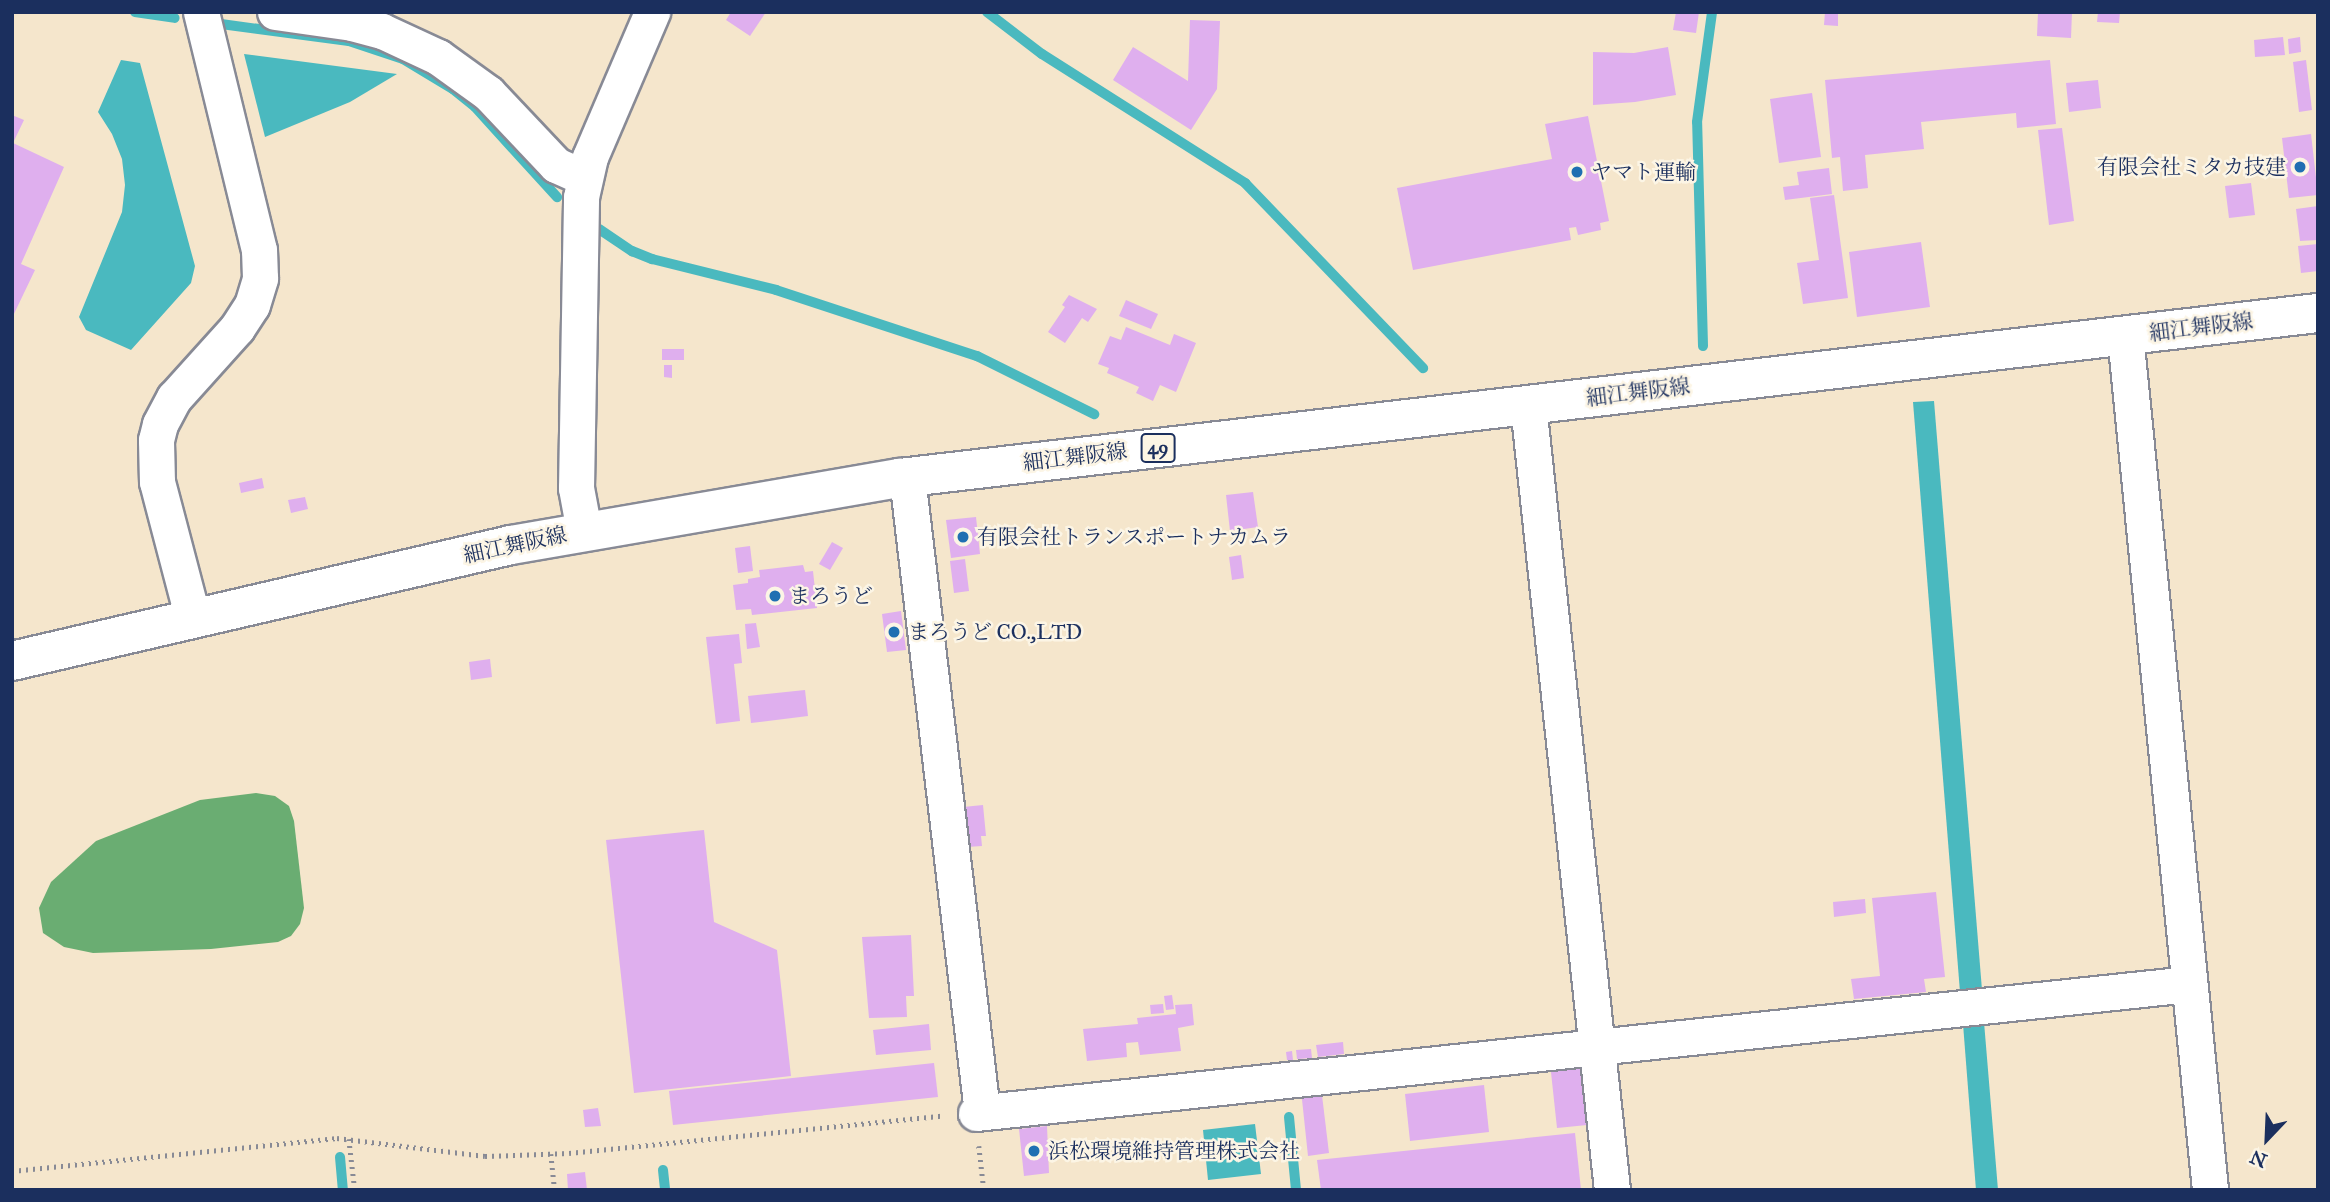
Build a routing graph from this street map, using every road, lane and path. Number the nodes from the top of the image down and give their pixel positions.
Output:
1 (201, 12) edge
2 (275, 12) edge
3 (652, 12) edge
4 (583, 177) junction
5 (2318, 313) edge
6 (2125, 335) junction
7 (1528, 405) junction
8 (907, 477) junction
9 (584, 531) junction
10 (193, 619) junction
11 (12, 661) edge
12 (2189, 984) junction
13 (1597, 1047) junction
14 (979, 1112) junction
15 (349, 1139) junction
16 (551, 1154) junction
17 (12, 1171) edge
18 (355, 1190) edge
19 (555, 1190) edge
20 (1612, 1190) edge
21 (2210, 1190) edge

1 - 10 street
2 - 4 street
3 - 4 street
4 - 9 street
5 - 6 main road, 細江舞阪線 / 49
6 - 7 main road, 細江舞阪線 / 49
6 - 12 street
7 - 8 main road, 細江舞阪線 / 49
7 - 13 street
8 - 9 main road, 細江舞阪線 / 49
8 - 14 street
9 - 10 main road, 細江舞阪線 / 49
10 - 11 main road, 細江舞阪線 / 49
12 - 13 street
12 - 21 street
13 - 14 street
13 - 20 street
14 - 16 path
15 - 16 path
15 - 17 path
15 - 18 path
16 - 19 path

